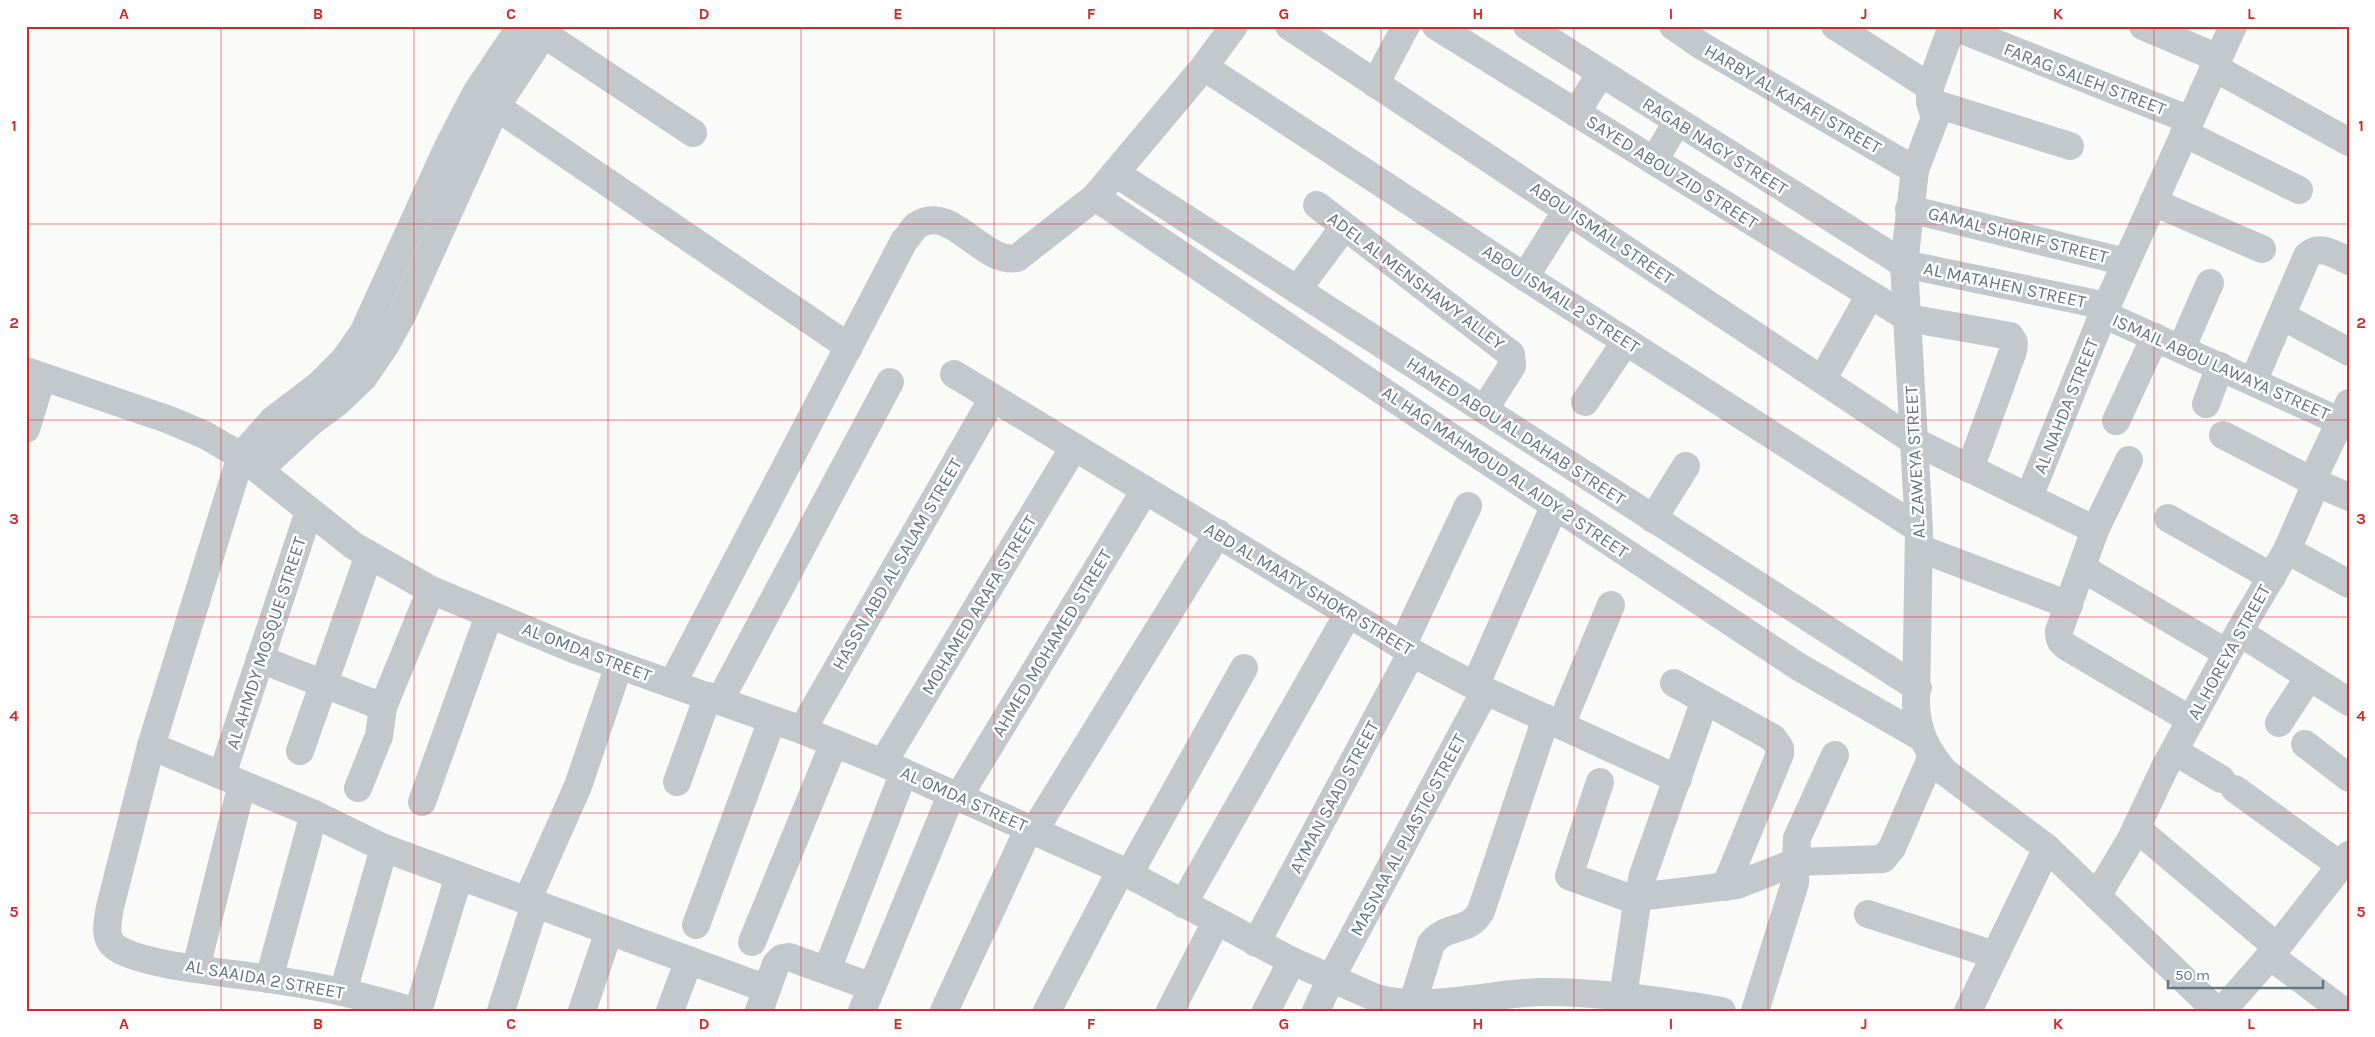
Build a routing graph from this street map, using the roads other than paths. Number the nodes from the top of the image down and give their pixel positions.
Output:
1 (1234, 26) edge
2 (1406, 26) edge
3 (1436, 26) edge
4 (1527, 26) edge
5 (1672, 26) edge
6 (1835, 26) edge
7 (1952, 26) edge
8 (2143, 26) edge
9 (2233, 26) edge
10 (1294, 28) edge
11 (538, 29) edge
12 (2216, 62) junction
13 (1204, 67) junction
14 (1600, 73) junction
15 (1375, 84) junction
16 (1930, 94) junction
17 (487, 100) junction
18 (1576, 113) junction
19 (1677, 122) junction
20 (2187, 126) junction
21 (693, 133) dead end
22 (2349, 142) edge
23 (2070, 146) dead end
24 (1654, 161) junction
25 (1915, 170) junction
26 (1115, 173) junction
27 (2300, 190) dead end
28 (1095, 196) junction
29 (2153, 202) junction
30 (1317, 205) dead end
31 (1909, 209) junction
32 (1567, 210) junction
33 (1344, 227) junction
34 (2262, 249) dead end
35 (2349, 261) edge
36 (2126, 262) junction
37 (1904, 264) junction
38 (1525, 276) junction
39 (2210, 283) dead end
40 (1298, 290) junction
41 (1870, 295) junction
42 (2105, 310) junction
43 (2282, 316) junction
44 (1908, 318) junction
45 (2155, 337) junction
46 (1626, 341) junction
47 (849, 347) junction
48 (2181, 349) junction
49 (2349, 352) edge
50 (2220, 366) junction
51 (34, 374) edge
52 (954, 374) dead end
53 (1822, 380) junction
54 (890, 382) dead end
55 (2254, 382) junction
56 (993, 398) junction
57 (1585, 402) dead end
58 (2206, 404) dead end
59 (1484, 410) junction
60 (2344, 412) edge
61 (2116, 421) dead end
62 (26, 429) edge
63 (2223, 434) dead end
64 (1914, 441) junction
65 (1074, 447) junction
66 (1552, 454) junction
67 (2129, 460) dead end
68 (250, 463) junction
69 (1686, 466) dead end
70 (1970, 468) junction
71 (2314, 482) junction
72 (1530, 488) junction
73 (1145, 490) junction
74 (2349, 497) edge
75 (2029, 498) junction
76 (1555, 505) junction
77 (1468, 506) dead end
78 (309, 511) junction
79 (2168, 518) dead end
80 (1653, 519) junction
81 (2095, 530) junction
82 (1218, 533) junction
83 (1919, 538) junction
84 (2287, 550) junction
85 (369, 555) junction
86 (2082, 568) junction
87 (2272, 576) junction
88 (2349, 584) edge
89 (431, 590) junction
90 (1611, 605) dead end
91 (2068, 605) junction
92 (1348, 614) junction
93 (489, 615) junction
94 (2233, 643) junction
95 (1407, 649) junction
96 (260, 659) junction
97 (619, 665) junction
98 (1244, 668) dead end
99 (2309, 677) junction
100 (1674, 683) dead end
101 (323, 684) junction
102 (672, 684) junction
103 (1480, 688) junction
104 (1918, 688) junction
105 (714, 698) junction
106 (1705, 700) junction
107 (2349, 702) edge
108 (383, 707) junction
109 (772, 720) junction
110 (2191, 720) junction
111 (1553, 722) junction
112 (2279, 723) dead end
113 (802, 730) junction
114 (834, 743) junction
115 (2305, 744) dead end
116 (151, 746) junction
117 (1926, 747) junction
118 (300, 750) dead end
119 (2174, 751) junction
120 (1835, 755) dead end
121 (894, 767) junction
122 (2349, 778) edge
123 (232, 779) junction
124 (1678, 779) junction
125 (677, 782) dead end
126 (1600, 782) dead end
127 (358, 788) dead end
128 (955, 794) junction
129 (422, 802) dead end
130 (314, 814) junction
131 (2136, 828) junction
132 (1032, 830) junction
133 (384, 848) junction
134 (2047, 848) junction
135 (2347, 858) edge
136 (1796, 862) junction
137 (1125, 872) junction
138 (459, 876) junction
139 (1725, 887) junction
140 (2097, 896) junction
141 (1638, 899) junction
142 (531, 902) junction
143 (1183, 904) junction
144 (1868, 914) dead end
145 (1216, 922) junction
146 (696, 925) dead end
147 (609, 931) junction
148 (752, 942) dead end
149 (1256, 942) junction
150 (2274, 951) junction
151 (1995, 955) junction
152 (689, 960) junction
153 (1292, 961) junction
154 (196, 968) junction
155 (827, 970) junction
156 (1331, 978) junction
157 (269, 979) junction
158 (343, 992) junction
159 (867, 999) edge
160 (763, 1000) edge
161 (1615, 1002) edge
162 (1430, 1005) edge
163 (413, 1011) edge
164 (418, 1011) edge
165 (501, 1011) edge
166 (582, 1011) edge
167 (670, 1011) edge
168 (944, 1011) edge
169 (1047, 1011) edge
170 (1170, 1011) edge
171 (1266, 1011) edge
172 (1316, 1011) edge
173 (1722, 1011) edge
174 (1755, 1011) edge
175 (1968, 1011) edge
176 (2217, 1011) edge
177 (2222, 1011) edge
178 (2342, 1011) edge

1 - 13 street
2 - 15 street
3 - 18 street, SAYED ABOU ZID STREET
4 - 14 street, RAGAB NAGY STREET
5 - 25 street, HARBY AL KAFAFI STREET
6 - 16 street
7 - 16 street, AL ZAWEYA STREET
7 - 20 street, FARAG SALEH STREET
8 - 12 street
9 - 12 street, AL NAHDA STREET
10 - 15 street, ABOU ISMAIL STREET
11 - 17 street
11 - 21 street
12 - 20 street, AL NAHDA STREET
12 - 22 street
13 - 26 street
13 - 38 street, ABOU ISMAIL 2 STREET
14 - 18 street
14 - 19 street, RAGAB NAGY STREET
15 - 32 street, ABOU ISMAIL STREET
16 - 23 street
16 - 25 street, AL ZAWEYA STREET
17 - 47 street
17 - 68 street
18 - 24 street, SAYED ABOU ZID STREET
19 - 24 street
19 - 37 street, RAGAB NAGY STREET
20 - 27 street, FARAG SALEH STREET
20 - 29 street, AL NAHDA STREET
24 - 41 street, SAYED ABOU ZID STREET
25 - 31 street, AL ZAWEYA STREET
26 - 28 street
26 - 40 street, HAMED ABOU AL DAHAB STREET
28 - 47 street
28 - 72 street, AL HAG MAHMOUD AL AIDY 2 STREET
29 - 34 street
29 - 36 street, AL NAHDA STREET
30 - 33 street, ADEL AL MENSHAWY ALLEY
31 - 36 street, GAMAL SHORIF STREET
31 - 37 street, AL ZAWEYA STREET
32 - 38 street
32 - 53 street, ABOU ISMAIL STREET
33 - 40 street
33 - 59 street, ADEL AL MENSHAWY ALLEY
35 - 43 street
36 - 42 street, AL NAHDA STREET
37 - 42 street, AL MATAHEN STREET
37 - 44 street, AL ZAWEYA STREET
38 - 46 street, ABOU ISMAIL 2 STREET
39 - 48 street
40 - 59 street, HAMED ABOU AL DAHAB STREET
41 - 44 street, SAYED ABOU ZID STREET
41 - 53 street
42 - 45 street, ISMAIL ABOU LAWAYA STREET
42 - 75 street, AL NAHDA STREET
43 - 49 street
43 - 55 street
44 - 64 street, AL ZAWEYA STREET
44 - 70 street
45 - 48 street, ISMAIL ABOU LAWAYA STREET
45 - 61 street
46 - 57 street
46 - 83 street, ABOU ISMAIL 2 STREET
47 - 102 street
48 - 50 street, ISMAIL ABOU LAWAYA STREET
50 - 55 street, ISMAIL ABOU LAWAYA STREET
50 - 58 street
51 - 62 street
51 - 68 street, AL OMDA STREET
52 - 56 street, ABD AL MAATY SHOKR STREET
53 - 64 street, ABOU ISMAIL STREET
54 - 105 street
55 - 60 street, ISMAIL ABOU LAWAYA STREET
56 - 65 street, ABD AL MAATY SHOKR STREET
56 - 113 street, HASSN ABD AL SALAM STREET
59 - 66 street, HAMED ABOU AL DAHAB STREET
60 - 71 street, AL HOREYA STREET
63 - 71 street
64 - 70 street, ABOU ISMAIL STREET
64 - 83 street, AL ZAWEYA STREET
65 - 73 street, ABD AL MAATY SHOKR STREET
65 - 121 street, MOHAMED ARAFA STREET
66 - 72 street
66 - 80 street, HAMED ABOU AL DAHAB STREET
67 - 81 street
68 - 78 street, AL OMDA STREET
68 - 116 street, AL SAAIDA 2 STREET
69 - 80 street
70 - 75 street, ABOU ISMAIL STREET
71 - 74 street
71 - 84 street, AL HOREYA STREET
72 - 76 street, AL HAG MAHMOUD AL AIDY 2 STREET
73 - 82 street, ABD AL MAATY SHOKR STREET
73 - 128 street, AHMED MOHAMED STREET
75 - 81 street, ABOU ISMAIL STREET
76 - 103 street, MASNAA AL PLASTIC STREET
76 - 117 street, AL HAG MAHMOUD AL AIDY 2 STREET
77 - 95 street, AYMAN SAAD STREET
78 - 85 street, AL OMDA STREET
78 - 96 street, AL AHMDY MOSQUE STREET
79 - 87 street
80 - 104 street, HAMED ABOU AL DAHAB STREET
81 - 86 street
82 - 92 street, ABD AL MAATY SHOKR STREET
82 - 132 street
83 - 91 street, ABOU ISMAIL 2 STREET
83 - 104 street, AL ZAWEYA STREET
84 - 87 street, AL HOREYA STREET
84 - 88 street
85 - 89 street, AL OMDA STREET
85 - 101 street
86 - 91 street
86 - 94 street
87 - 94 street, AL HOREYA STREET
89 - 93 street, AL OMDA STREET
89 - 108 street
90 - 111 street
91 - 110 street
92 - 95 street, ABD AL MAATY SHOKR STREET
92 - 143 street
93 - 97 street, AL OMDA STREET
93 - 129 street
94 - 99 street
94 - 110 street, AL HOREYA STREET
95 - 103 street, ABD AL MAATY SHOKR STREET
95 - 149 street, AYMAN SAAD STREET
96 - 101 street
96 - 123 street, AL AHMDY MOSQUE STREET
97 - 102 street, AL OMDA STREET
97 - 142 street
98 - 137 street
99 - 107 street
99 - 112 street
100 - 106 street
101 - 108 street
101 - 118 street
102 - 105 street, AL OMDA STREET
103 - 111 street, ABD AL MAATY SHOKR STREET
103 - 156 street, MASNAA AL PLASTIC STREET
104 - 117 street, AL ZAWEYA STREET
105 - 109 street, AL OMDA STREET
105 - 125 street
106 - 124 street
106 - 139 street
108 - 127 street
109 - 113 street, AL OMDA STREET
109 - 146 street
110 - 119 street, AL HOREYA STREET
111 - 124 street, ABD AL MAATY SHOKR STREET
111 - 162 street
113 - 114 street, AL OMDA STREET
114 - 121 street, AL OMDA STREET
114 - 148 street
115 - 122 street
116 - 123 street
116 - 154 street, AL SAAIDA 2 STREET
117 - 134 street
117 - 136 street
119 - 131 street, AL HOREYA STREET
119 - 135 street
120 - 136 street
121 - 128 street, AL OMDA STREET
121 - 155 street, MOHAMED ARAFA STREET
123 - 130 street
123 - 154 street, AL AHMDY MOSQUE STREET
124 - 141 street
126 - 141 street
128 - 132 street, AL OMDA STREET
128 - 159 street, AHMED MOHAMED STREET
130 - 133 street
130 - 157 street
131 - 140 street, AL HOREYA STREET
131 - 150 street
132 - 137 street, AL OMDA STREET
132 - 168 street
133 - 138 street
133 - 158 street
134 - 140 street
134 - 151 street
135 - 150 street
136 - 139 street
136 - 174 street
137 - 143 street, AL OMDA STREET
137 - 169 street
138 - 142 street
138 - 164 street
139 - 141 street
140 - 176 street
141 - 161 street
142 - 147 street
142 - 165 street
143 - 145 street, AL OMDA STREET
144 - 151 street
145 - 149 street, AL OMDA STREET
145 - 170 street
147 - 152 street
147 - 166 street
149 - 153 street, AL OMDA STREET
150 - 177 street
150 - 178 street
151 - 175 street
152 - 160 street
152 - 167 street
153 - 156 street, AL OMDA STREET
153 - 171 street
154 - 157 street, AL SAAIDA 2 STREET
155 - 159 street
155 - 160 street
156 - 162 street, AL OMDA STREET
156 - 172 street, MASNAA AL PLASTIC STREET
157 - 158 street, AL SAAIDA 2 STREET
158 - 163 street, AL SAAIDA 2 STREET
161 - 162 street, AL OMDA STREET
161 - 173 street, AL OMDA STREET

